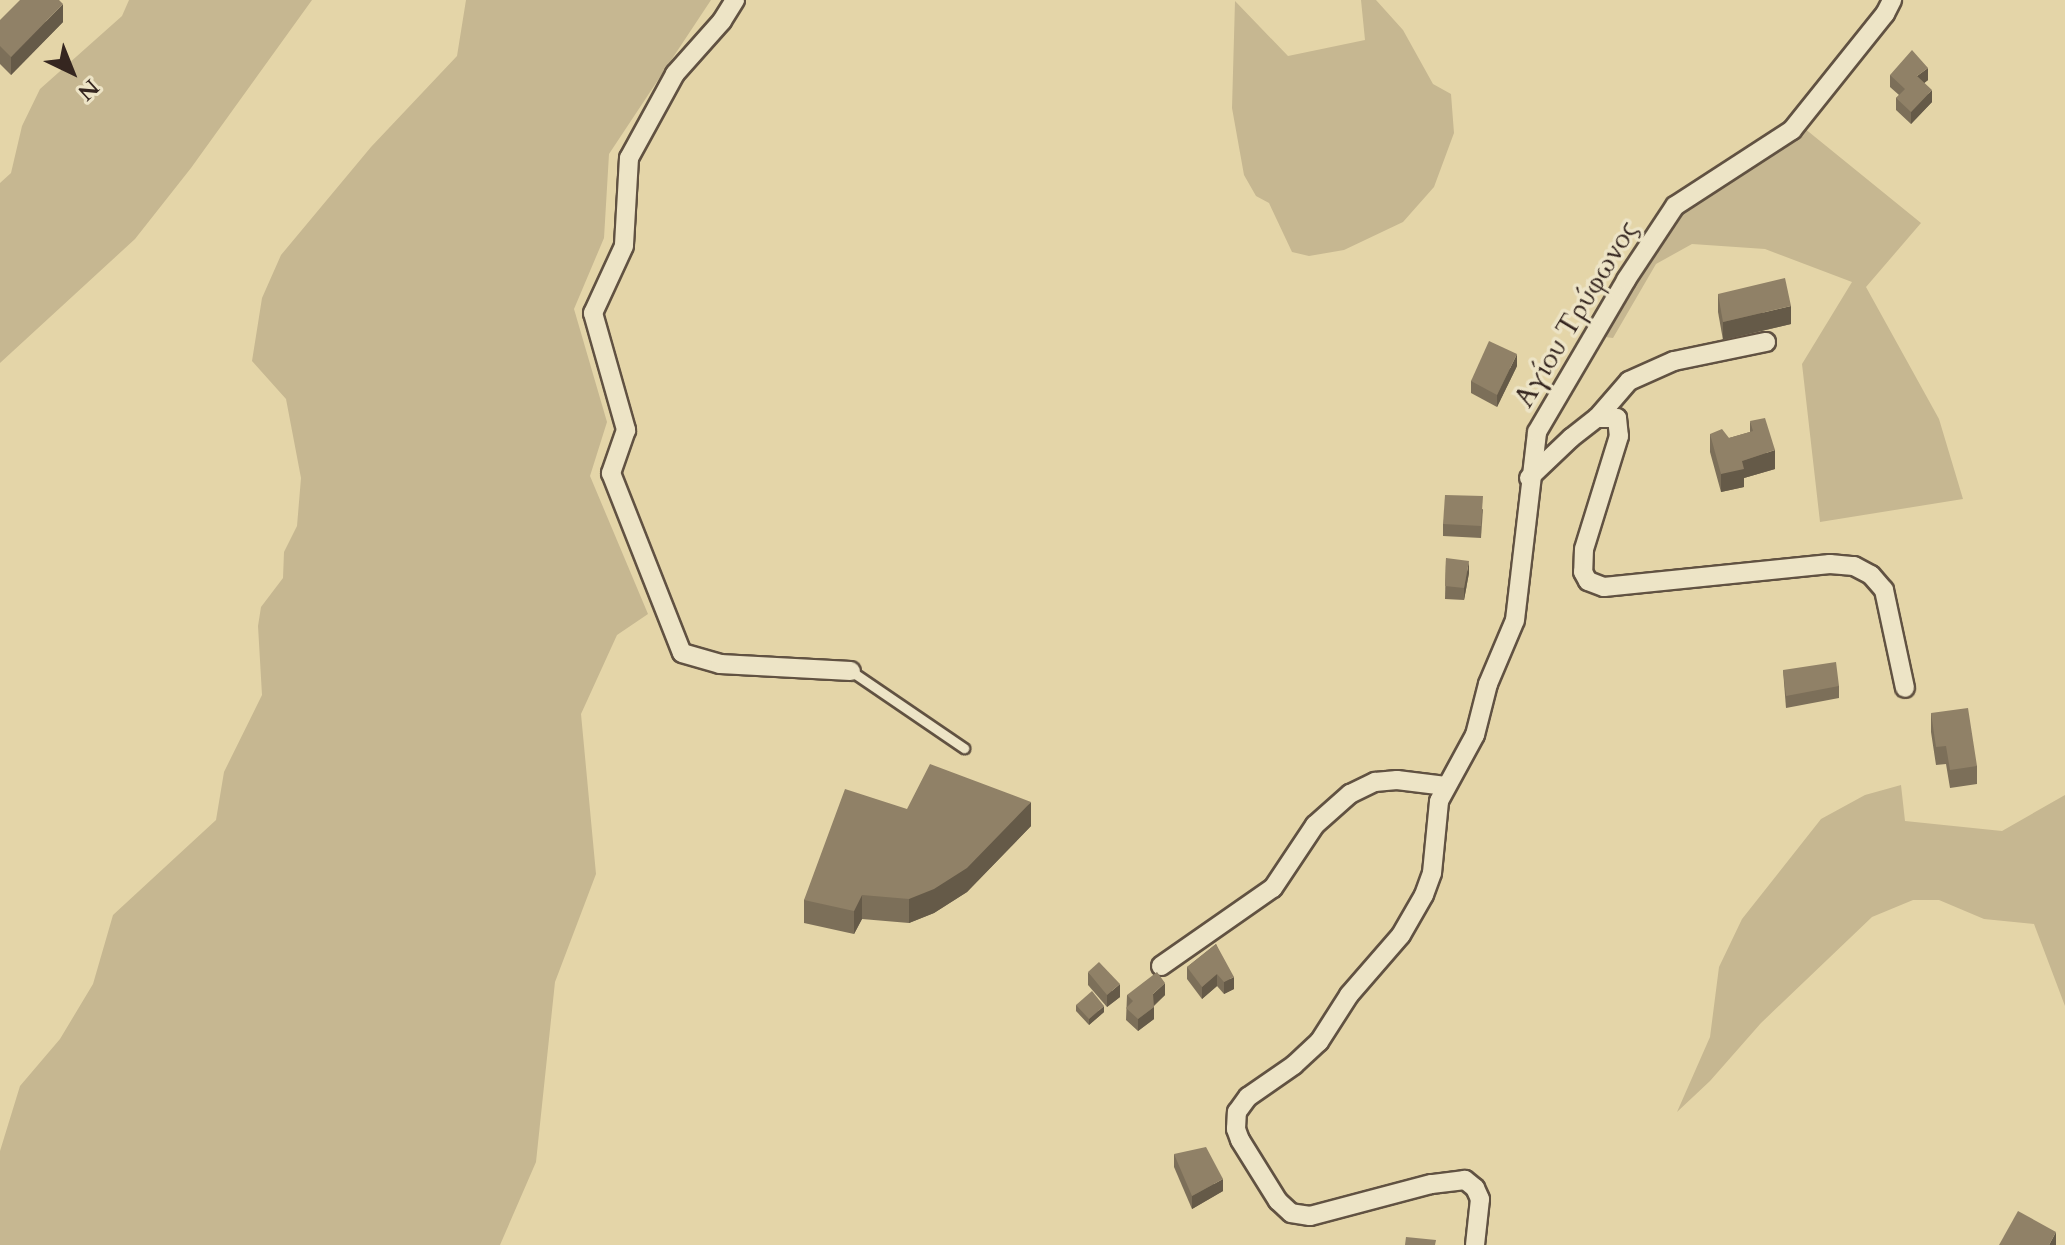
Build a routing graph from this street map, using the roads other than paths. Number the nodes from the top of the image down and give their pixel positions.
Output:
1 (735, 0) edge
2 (1892, 0) edge
3 (1766, 342) dead end
4 (1597, 418) junction
5 (1529, 478) junction
6 (851, 671) joint
7 (1905, 688) dead end
8 (964, 748) dead end
9 (1446, 786) junction
10 (1161, 966) dead end
11 (1475, 1245) edge

1 - 6 street
2 - 5 street, Αγίου Τρύφωνος
3 - 4 street
4 - 5 street
4 - 7 street
5 - 9 street, Αγίου Τρύφωνος
6 - 8 lane
9 - 10 street
9 - 11 street, Αγίου Τρύφωνος

